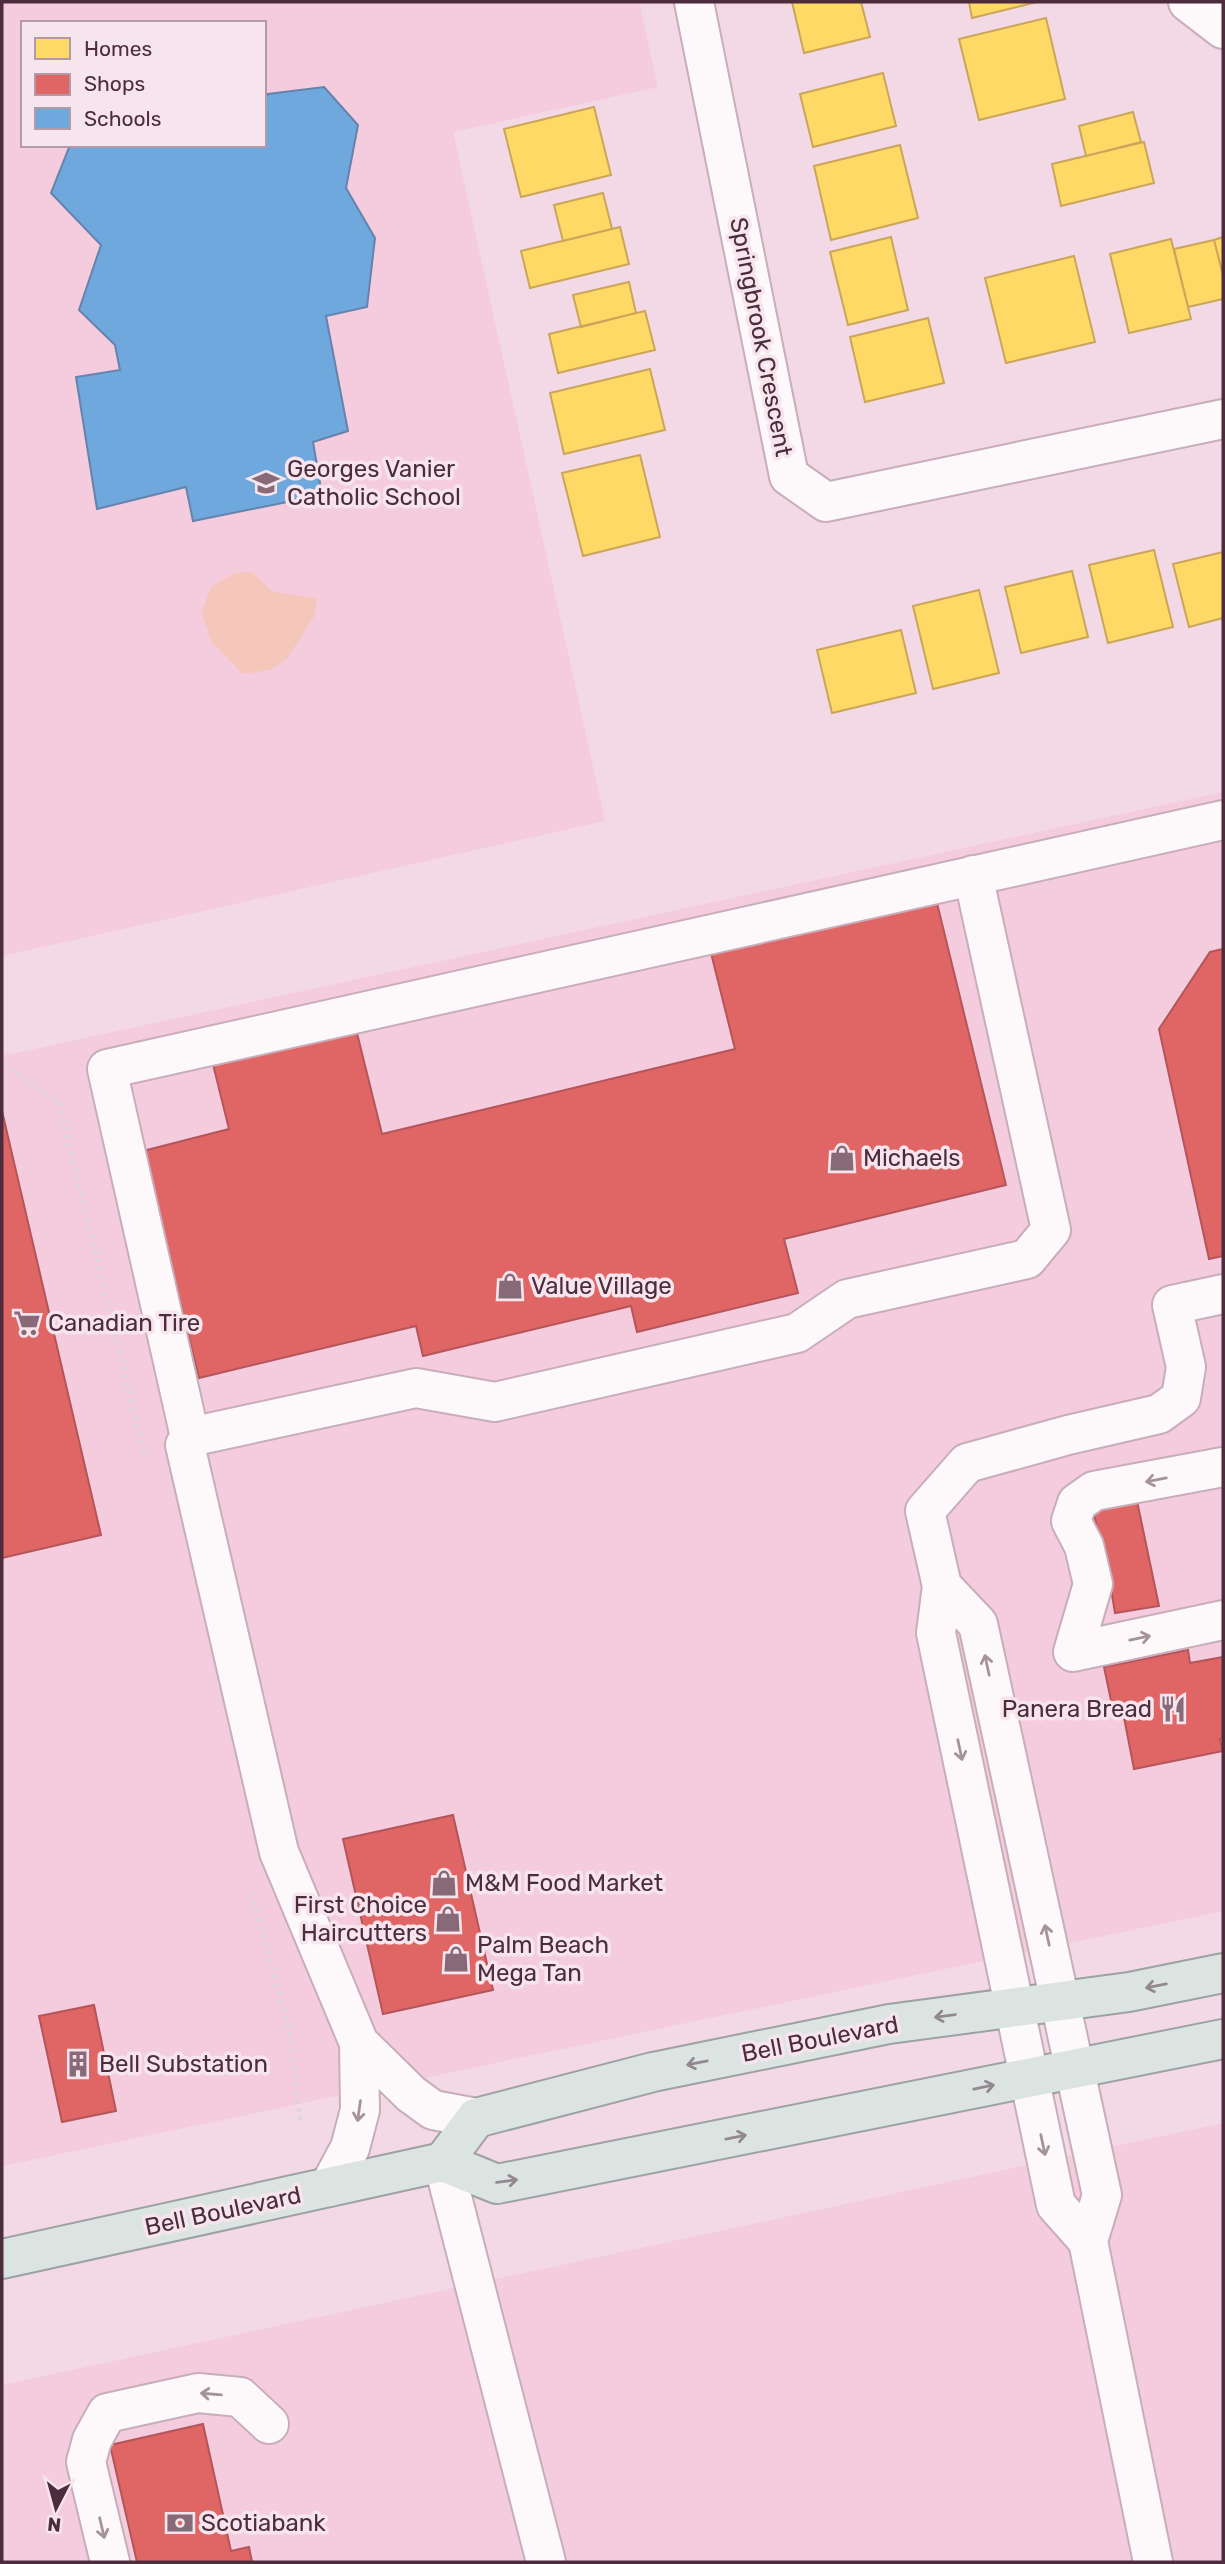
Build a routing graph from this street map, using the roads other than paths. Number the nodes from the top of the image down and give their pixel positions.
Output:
1 (694, 2) edge
2 (1188, 2) edge
3 (1223, 29) edge
4 (1223, 419) edge
5 (1223, 820) edge
6 (974, 875) junction
7 (1223, 1294) edge
8 (190, 1437) junction
9 (1223, 1467) edge
10 (942, 1586) junction
11 (1223, 1620) edge
12 (1223, 1973) edge
13 (1062, 2001) junction
14 (1013, 2007) junction
15 (1223, 2039) edge
16 (359, 2043) junction
17 (1076, 2069) junction
18 (1028, 2078) junction
19 (476, 2118) junction
20 (443, 2162) junction
21 (329, 2187) junction
22 (1088, 2241) junction
23 (2, 2259) edge
24 (269, 2424) dead end
25 (110, 2562) edge
26 (546, 2562) edge
27 (1153, 2562) edge

1 - 4 street, Springbrook Crescent
2 - 3 street
5 - 6 street
6 - 8 street
6 - 8 street
7 - 10 street
8 - 16 street
9 -> 11 street
13 -> 10 street
10 -> 14 street
12 -> 13 main road, Bell Boulevard
13 - 14 main road, Bell Boulevard
13 - 17 street
14 - 18 street
14 -> 19 main road, Bell Boulevard
15 - 17 main road
16 - 19 street
16 -> 21 street
17 - 18 main road
17 - 22 street
20 -> 18 main road
18 -> 22 street
19 - 20 main road
20 - 21 main road, Bell Boulevard
20 - 26 street
21 - 23 main road, Bell Boulevard
22 - 27 street
24 -> 25 street

